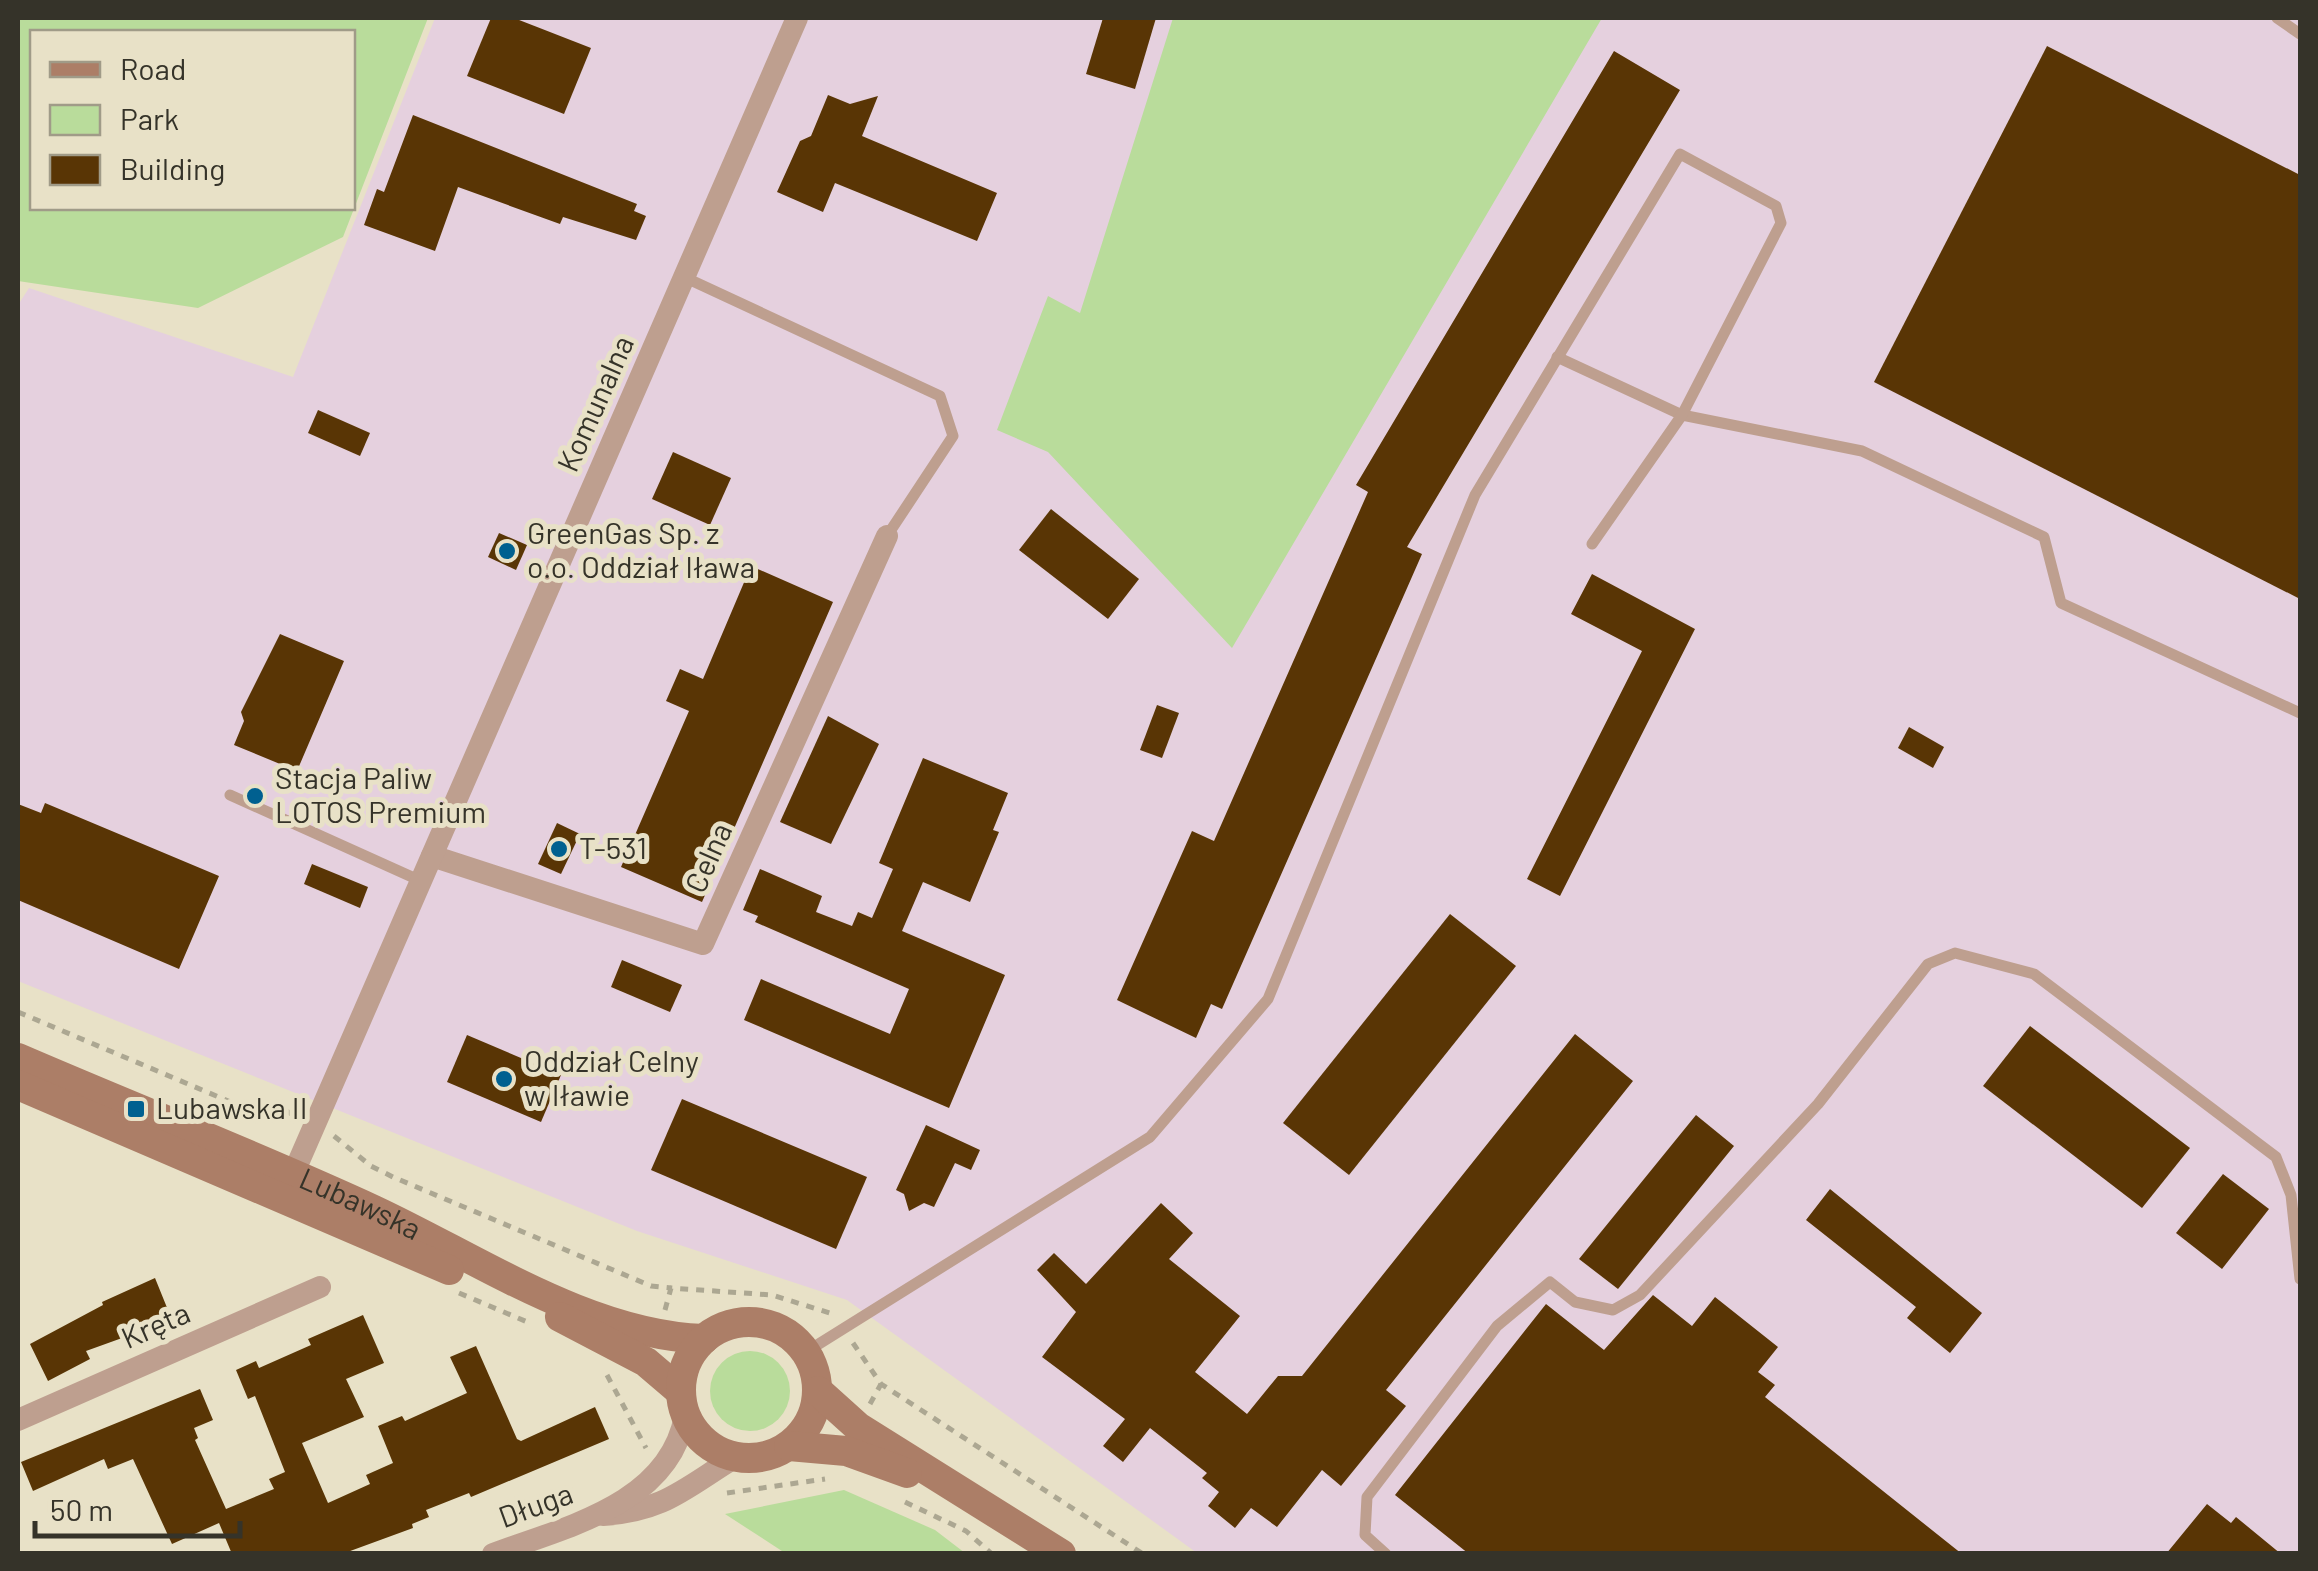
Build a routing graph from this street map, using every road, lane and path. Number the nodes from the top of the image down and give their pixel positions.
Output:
1 (797, 18) edge
2 (2278, 18) edge
3 (2300, 34) edge
4 (684, 277) junction
5 (1557, 357) junction
6 (1682, 415) junction
7 (888, 536) joint
8 (1592, 544) dead end
9 (2300, 713) edge
10 (230, 795) dead end
11 (432, 856) junction
12 (421, 881) junction
13 (18, 1012) edge
14 (18, 1058) edge
15 (18, 1085) edge
16 (314, 1126) junction
17 (288, 1186) junction
18 (2300, 1279) edge
19 (320, 1287) dead end
20 (670, 1288) junction
21 (844, 1329) junction
22 (704, 1338) junction
23 (652, 1348) junction
24 (806, 1352) junction
25 (818, 1391) junction
26 (620, 1395) dead end
27 (683, 1404) junction
28 (18, 1420) edge
29 (789, 1446) junction
30 (734, 1458) junction
31 (957, 1491) junction
32 (903, 1501) dead end
33 (599, 1515) junction
34 (493, 1554) edge
35 (992, 1554) edge
36 (1061, 1554) edge
37 (1143, 1554) edge
38 (1386, 1554) edge

1 - 4 street, Komunalna
2 - 3 lane
4 - 7 lane
4 - 11 street, Komunalna
5 - 6 lane
5 - 6 lane
5 - 21 lane
6 - 8 lane
6 - 9 lane
7 - 11 street, Celna
10 - 12 lane
11 - 12 street, Komunalna
12 - 16 street, Komunalna
13 - 16 path
14 - 17 main road, Lubawska
15 - 17 main road, Lubawska
16 - 17 street, Komunalna
16 - 20 path
17 - 23 main road, Lubawska
18 - 38 lane
19 - 28 street, Kręta
20 - 21 path
20 - 23 path
21 - 24 lane
21 - 37 path
22 - 23 main road, Lubawska
22 - 24 main road
22 - 27 main road
23 - 26 path
23 - 27 main road, Lubawska
24 - 25 main road
25 - 29 main road
25 - 31 main road
27 - 30 main road
27 - 33 street, Długa
29 - 30 main road
29 - 31 main road
30 - 33 street, Długa
31 - 36 main road
32 - 35 path
33 - 34 street, Długa

